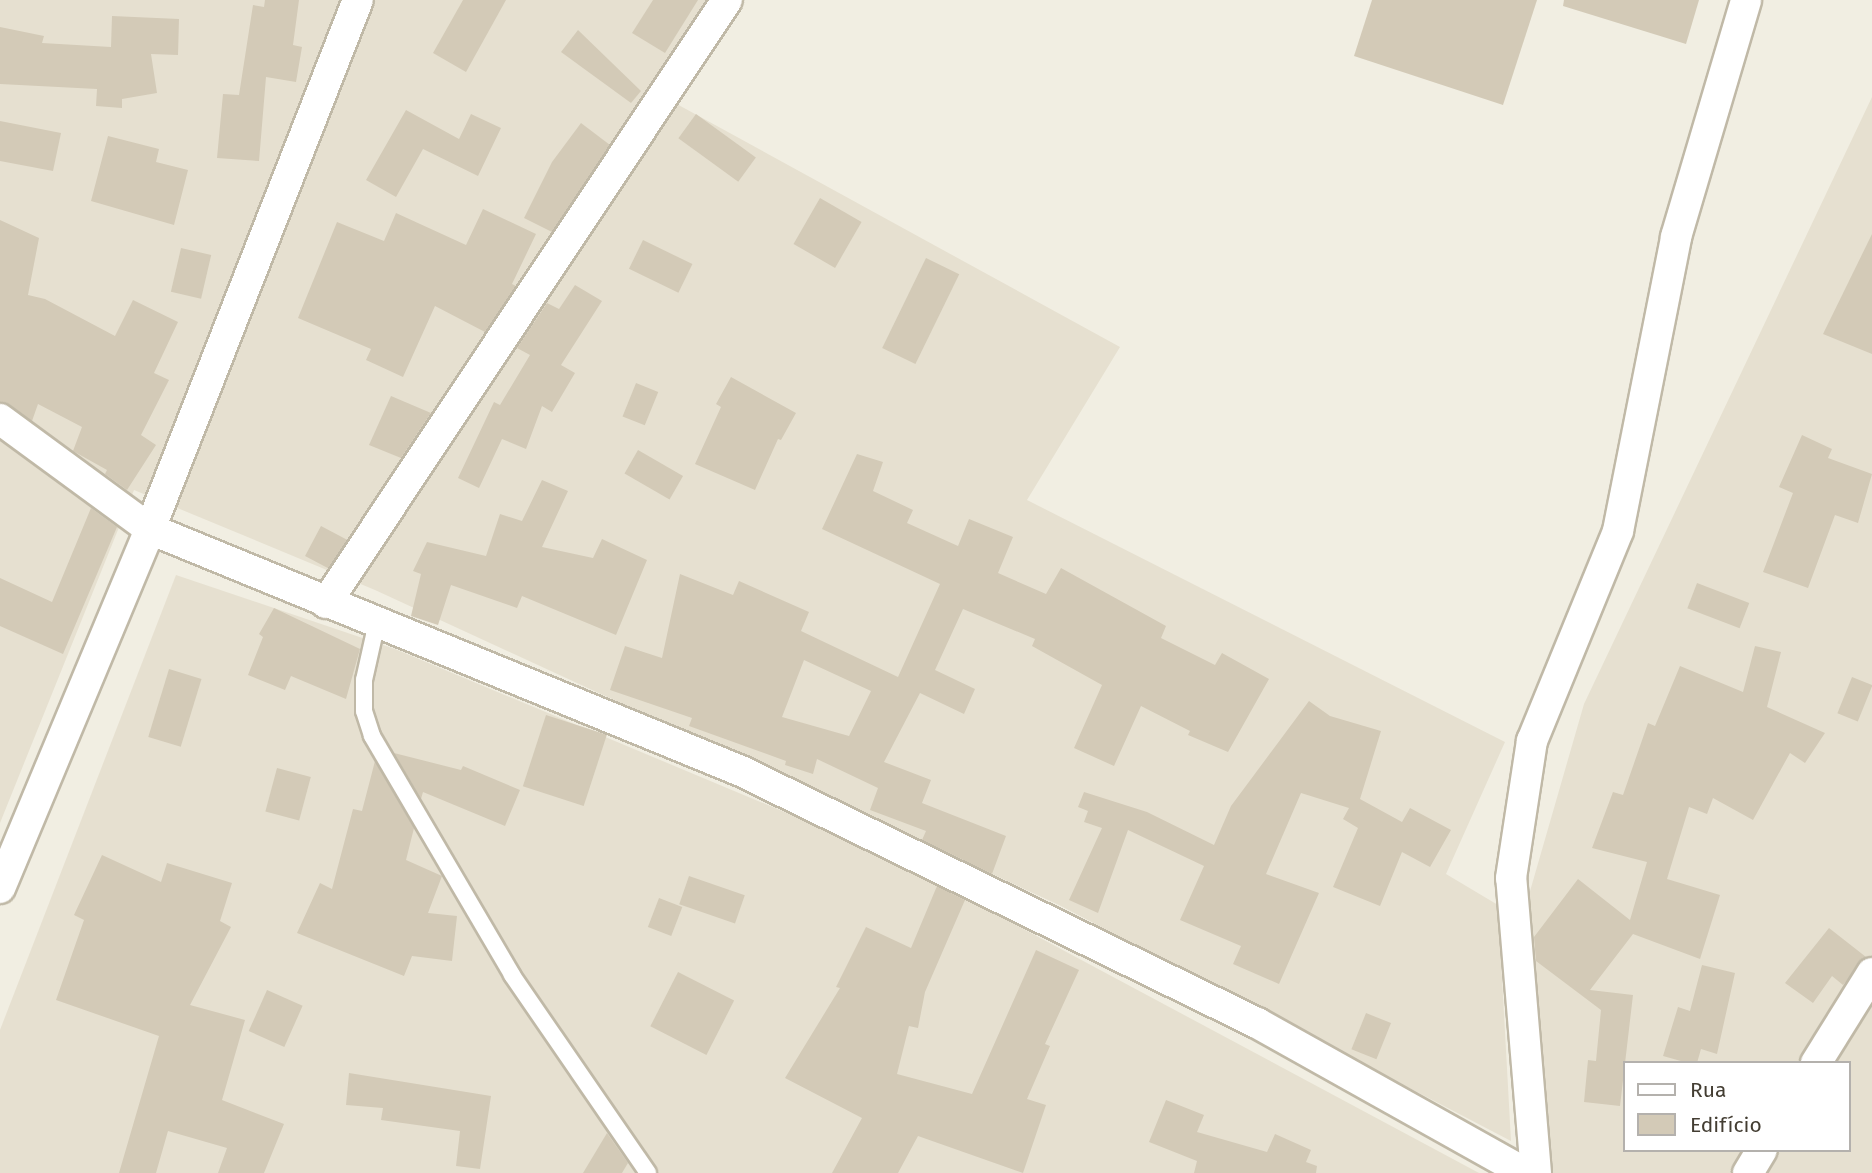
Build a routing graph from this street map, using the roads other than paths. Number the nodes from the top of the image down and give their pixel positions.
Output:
1 (358, 0) edge
2 (727, 0) edge
3 (1746, 0) edge
4 (0, 419) edge
5 (150, 529) junction
6 (326, 603) junction
7 (377, 622) junction
8 (0, 888) edge
9 (1872, 973) edge
10 (1817, 1061) edge
11 (1761, 1152) edge
12 (648, 1173) edge
13 (1525, 1173) edge
14 (1536, 1173) edge
15 (1748, 1173) edge

1 - 5 street
2 - 6 street
3 - 14 street
4 - 5 street
5 - 6 street
5 - 8 street
6 - 7 street
7 - 12 lane
7 - 13 street
9 - 10 street
11 - 15 street

